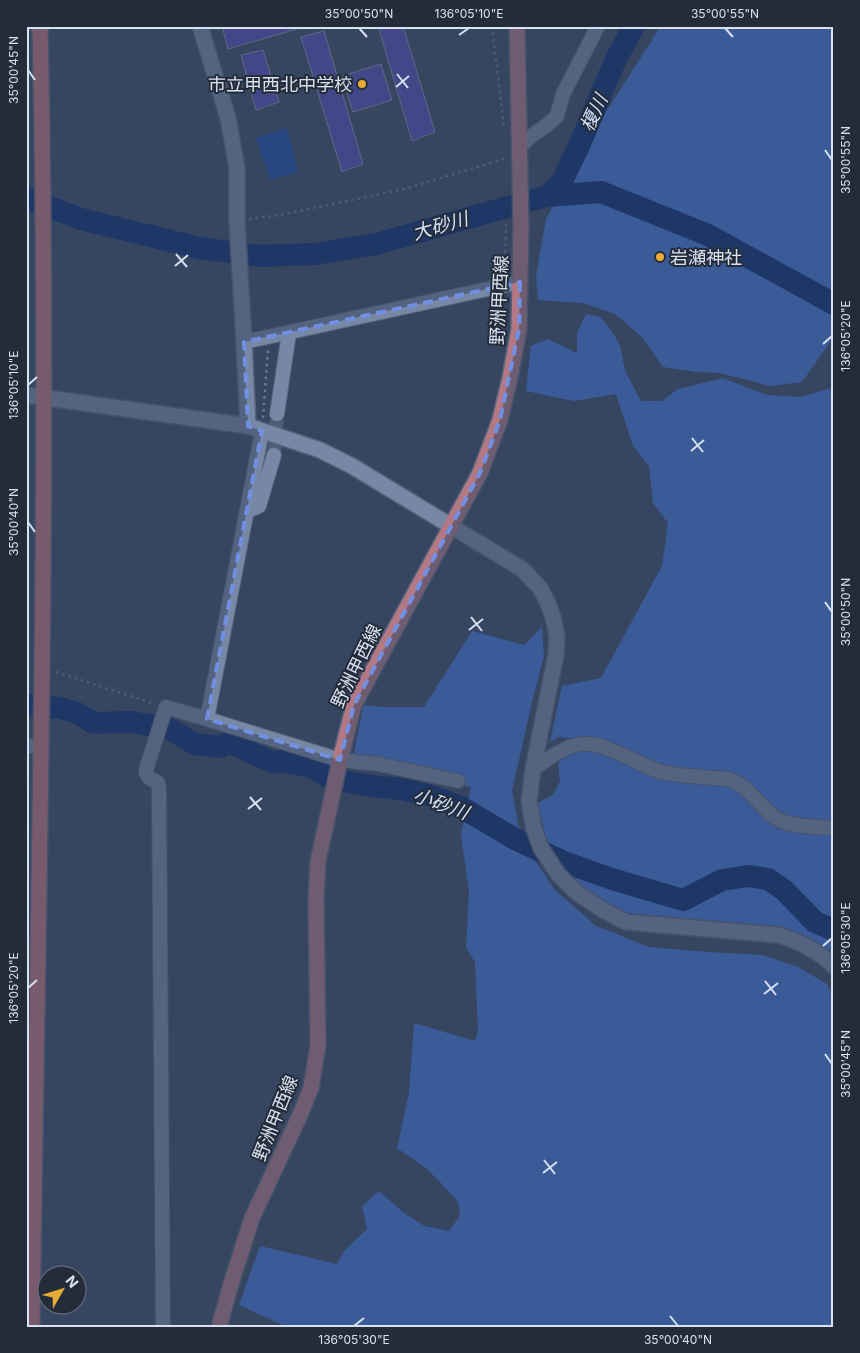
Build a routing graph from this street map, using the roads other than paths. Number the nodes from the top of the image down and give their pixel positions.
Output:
1 (40, 26) edge
2 (200, 26) edge
3 (517, 26) edge
4 (598, 26) edge
5 (519, 147) junction
6 (520, 282) junction
7 (289, 333) junction
8 (244, 342) junction
9 (26, 395) edge
10 (44, 398) junction
11 (276, 414) tunnel mouth
12 (255, 428) junction
13 (274, 455) tunnel mouth
14 (246, 511) junction
15 (450, 526) junction
16 (207, 719) junction
17 (34, 746) edge
18 (340, 760) junction
19 (533, 769) junction
20 (458, 781) dead end
21 (834, 828) edge
22 (834, 966) edge
23 (32, 1327) edge
24 (164, 1327) edge
25 (219, 1327) edge

1 - 10 highway
2 - 8 street
3 - 5 main road, 野洲甲西線
4 - 5 street
5 - 6 main road, 野洲甲西線
6 - 7 street
6 - 15 main road, 野洲甲西線
7 - 8 street
7 - 11 street
8 - 12 street
9 - 10 street
10 - 12 street
10 - 17 highway
12 - 14 street
12 - 15 street
13 - 14 street
14 - 16 street
15 - 18 main road, 野洲甲西線
15 - 19 street
16 - 18 street
16 - 24 street
17 - 23 highway
18 - 20 street
18 - 25 main road, 野洲甲西線
19 - 21 street
19 - 22 street

